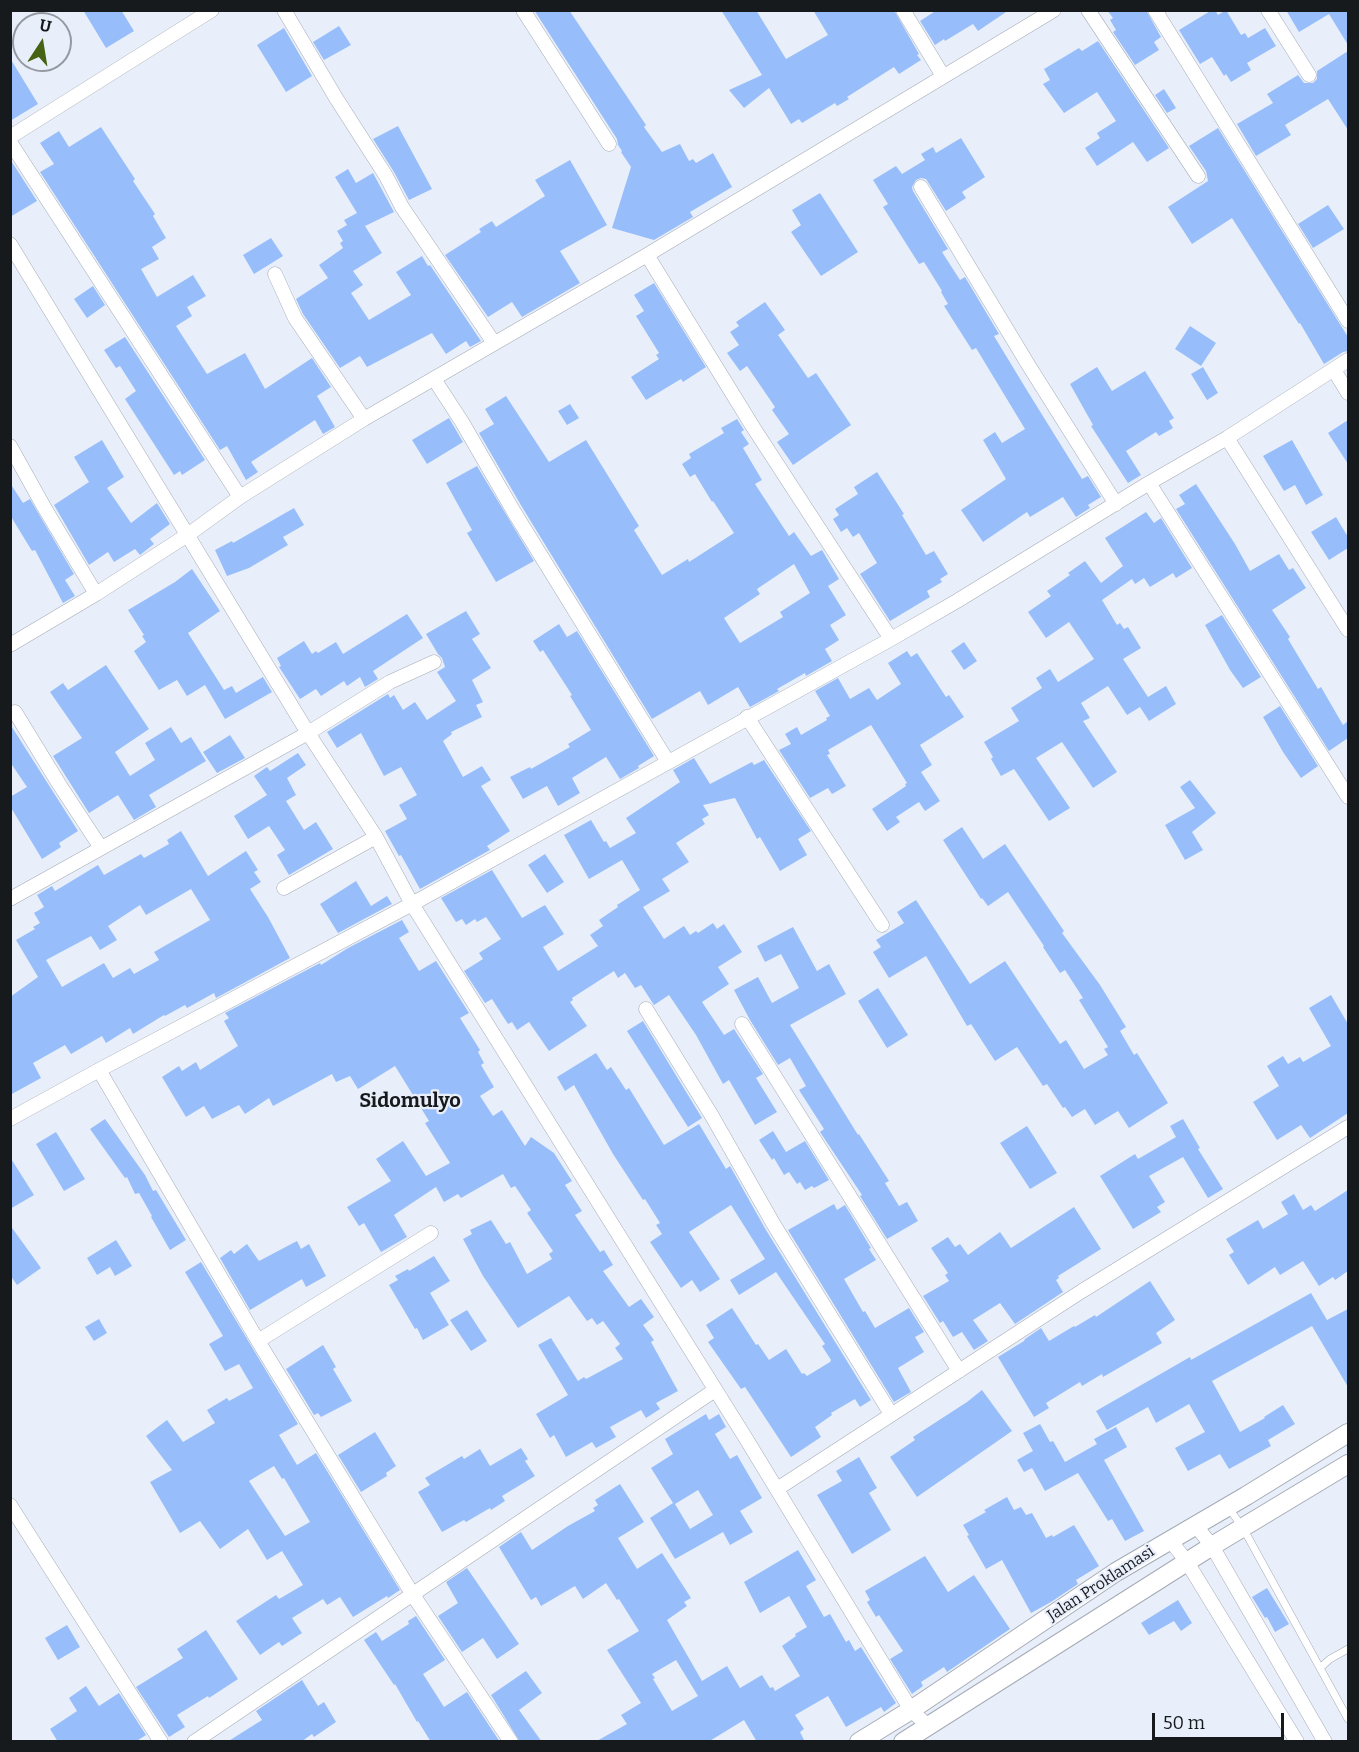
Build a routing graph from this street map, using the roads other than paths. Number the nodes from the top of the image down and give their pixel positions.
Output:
1 (212, 10) edge
2 (284, 10) edge
3 (523, 10) edge
4 (903, 10) edge
5 (1054, 10) edge
6 (1155, 10) edge
7 (1268, 10) edge
8 (1090, 15) edge
9 (1309, 75) dead end
10 (943, 76) junction
11 (10, 137) edge
12 (10, 142) edge
13 (609, 144) dead end
14 (1198, 176) dead end
15 (921, 187) dead end
16 (10, 244) edge
17 (647, 255) junction
18 (275, 274) dead end
19 (1348, 321) edge
20 (494, 344) junction
21 (1348, 360) edge
22 (1334, 369) junction
23 (434, 379) junction
24 (1348, 393) edge
25 (364, 419) junction
26 (1227, 438) junction
27 (10, 446) edge
28 (1149, 483) junction
29 (240, 497) junction
30 (1116, 504) junction
31 (189, 534) junction
32 (96, 594) junction
33 (1348, 630) edge
34 (891, 639) junction
35 (10, 645) edge
36 (434, 662) dead end
37 (15, 712) dead end
38 (747, 717) junction
39 (308, 733) junction
40 (668, 762) junction
41 (1348, 797) edge
42 (376, 837) junction
43 (100, 848) junction
44 (284, 888) dead end
45 (10, 899) edge
46 (412, 904) junction
47 (882, 925) dead end
48 (646, 1009) dead end
49 (742, 1024) dead end
50 (99, 1070) junction
51 (10, 1119) edge
52 (1348, 1127) edge
53 (431, 1233) dead end
54 (258, 1341) junction
55 (959, 1371) junction
56 (715, 1390) junction
57 (891, 1414) junction
58 (1348, 1433) edge
59 (1348, 1464) edge
60 (777, 1490) junction
61 (10, 1504) edge
62 (1228, 1507) junction
63 (1196, 1526) junction
64 (1243, 1528) junction
65 (1170, 1540) junction
66 (1212, 1546) junction
67 (1187, 1562) junction
68 (413, 1595) junction
69 (1348, 1649) edge
70 (1320, 1668) junction
71 (911, 1710) junction
72 (1348, 1719) edge
73 (928, 1726) junction
74 (199, 1740) edge
75 (161, 1742) edge
76 (511, 1742) edge
77 (859, 1742) edge
78 (903, 1742) edge
79 (1298, 1742) edge
80 (1325, 1742) edge

1 - 11 street
2 - 20 street
3 - 13 street
4 - 10 street
5 - 10 street
6 - 19 street
7 - 9 street
8 - 14 street
10 - 17 street
12 - 29 street
15 - 30 street
16 - 31 street
17 - 20 street
17 - 34 street
18 - 25 street
20 - 23 street
21 - 22 street
22 - 24 street
22 - 26 street
23 - 25 street
23 - 40 street
25 - 29 street
26 - 28 street
26 - 33 street
27 - 32 street
28 - 30 street
28 - 41 street
29 - 31 street
30 - 34 street
31 - 32 street
31 - 39 street
32 - 35 street
34 - 38 street
36 - 39 street
37 - 43 street
38 - 40 street
38 - 47 street
39 - 42 street
39 - 43 street
40 - 46 street
42 - 44 street
42 - 46 street
43 - 45 street
46 - 50 street
46 - 56 street
48 - 57 street
49 - 55 street
50 - 51 street
50 - 54 street
52 - 55 street
53 - 54 street
54 - 68 street
55 - 57 street
56 - 60 street
56 - 68 street
57 - 60 street
58 - 62 street, Jalan Proklamasi
59 - 64 street, Jalan Proklamasi
60 - 71 street
61 - 75 street
62 - 63 street, Jalan Proklamasi
62 - 64 lane
63 - 65 street, Jalan Proklamasi
63 - 66 street
64 - 66 street, Jalan Proklamasi
64 - 70 lane
65 - 67 street
65 - 71 street, Jalan Proklamasi
66 - 67 street, Jalan Proklamasi
66 - 80 street
67 - 73 street, Jalan Proklamasi
67 - 79 street
68 - 74 street
68 - 76 street
69 - 70 lane
70 - 72 lane
71 - 73 street
71 - 77 street, Jalan Proklamasi
73 - 78 street, Jalan Proklamasi

